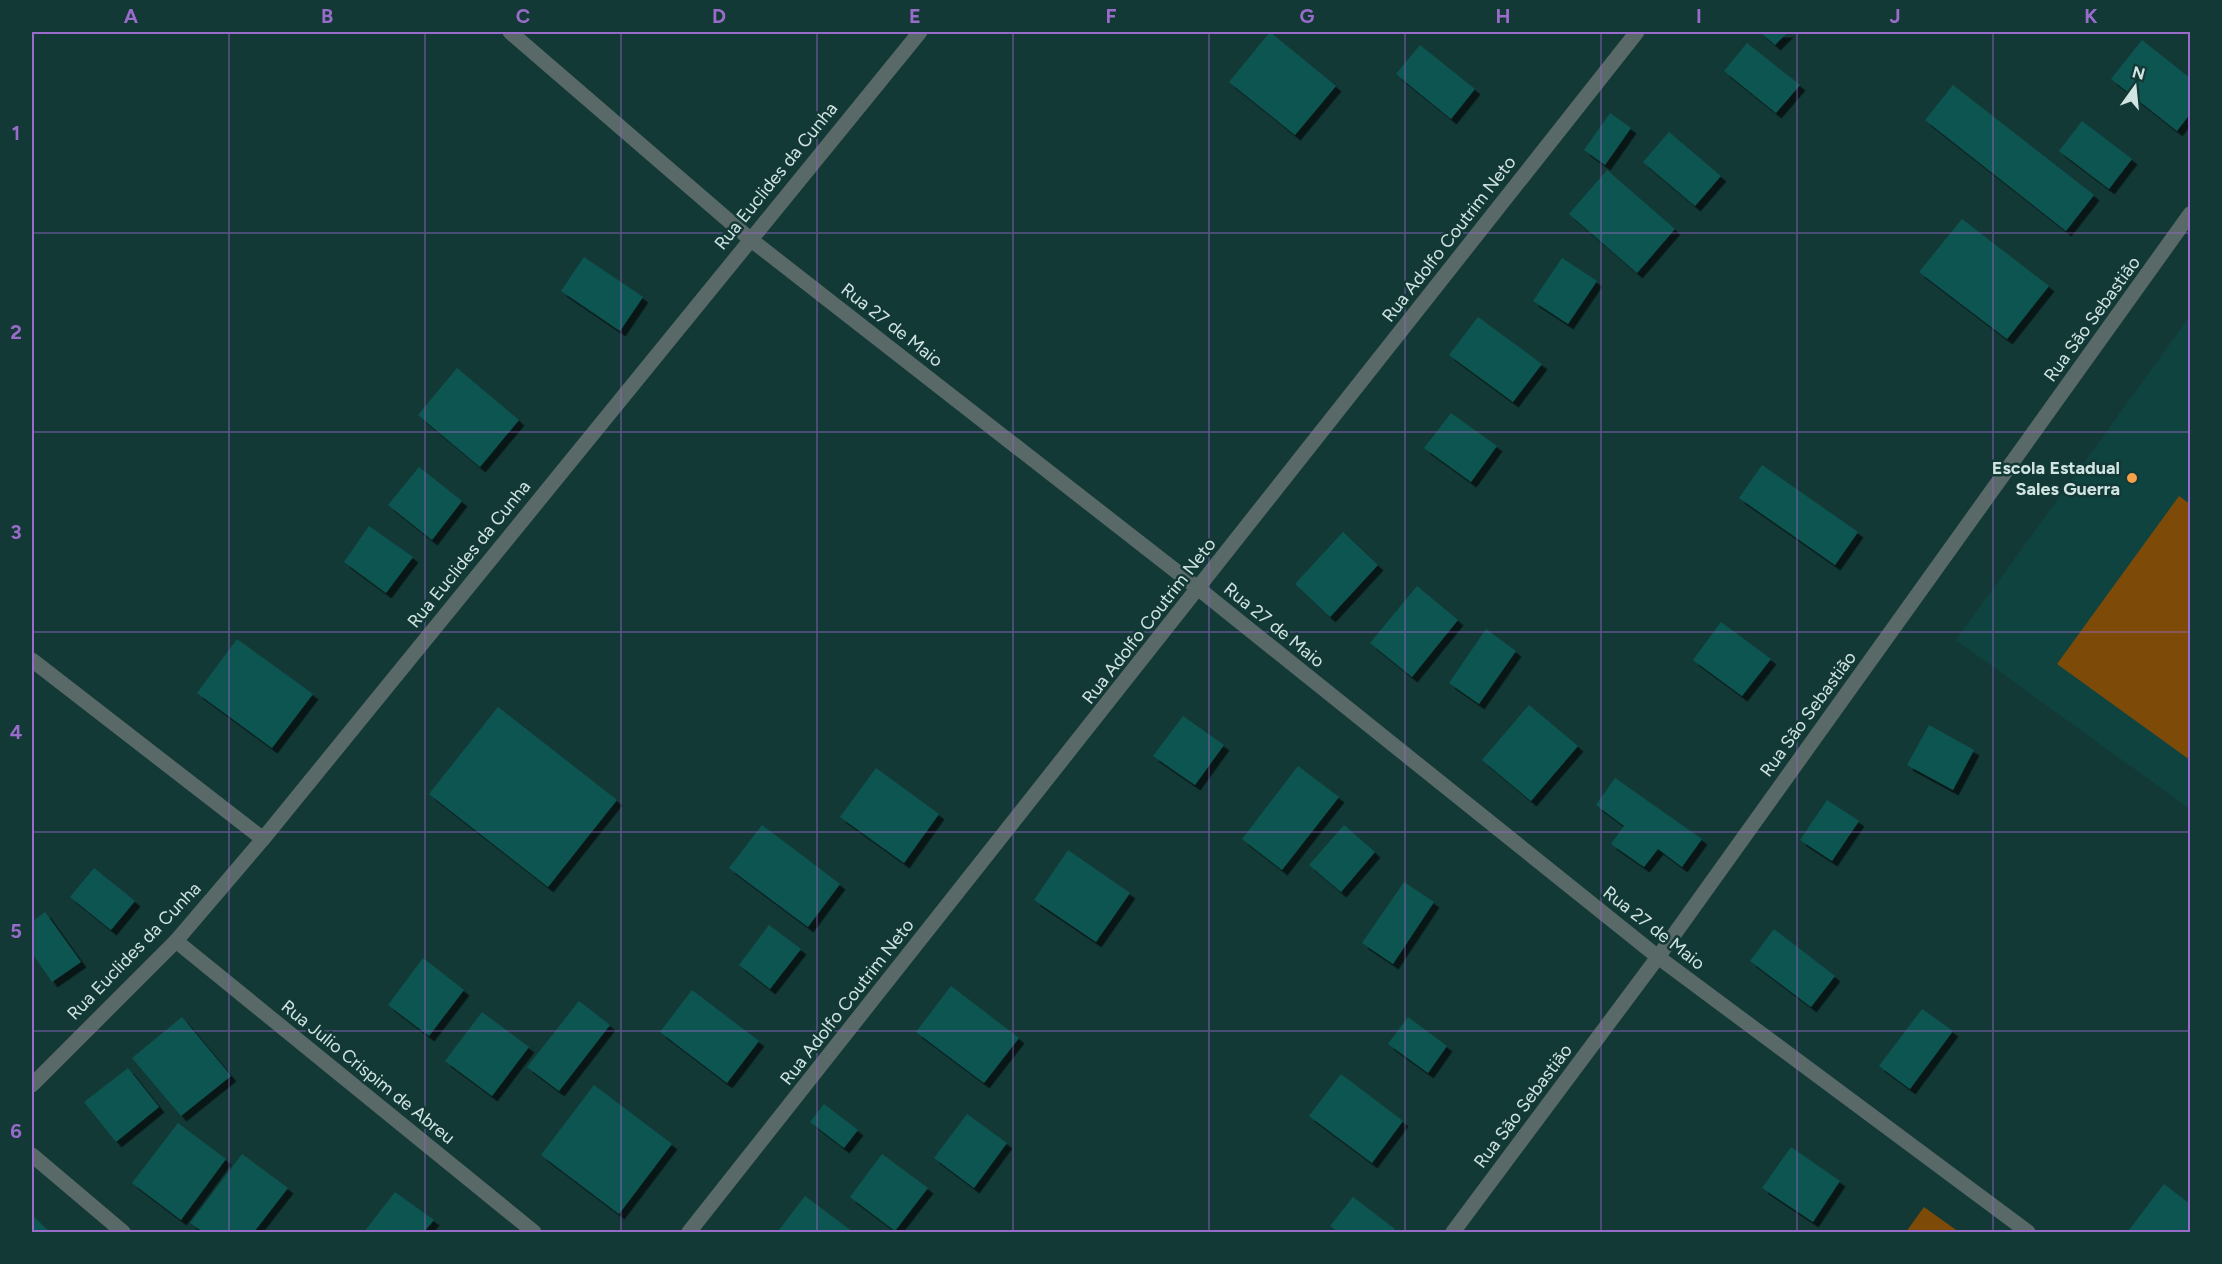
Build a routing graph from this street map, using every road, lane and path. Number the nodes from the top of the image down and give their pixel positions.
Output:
1 (510, 32) edge
2 (920, 32) edge
3 (1637, 32) edge
4 (2190, 214) edge
5 (750, 239) junction
6 (1199, 589) junction
7 (32, 660) edge
8 (263, 839) junction
9 (176, 941) junction
10 (1658, 957) junction
11 (32, 1085) edge
12 (32, 1155) edge
13 (123, 1233) edge
14 (534, 1233) edge
15 (689, 1233) edge
16 (1453, 1233) edge
17 (2028, 1233) edge

1 - 5 street, Rua 27 de Maio
2 - 5 street, Rua Euclides da Cunha
3 - 6 street, Rua Adolfo Coutrim Neto
4 - 10 street, Rua São Sebastião
5 - 6 street, Rua 27 de Maio
5 - 8 street, Rua Euclides da Cunha
6 - 10 street, Rua 27 de Maio
6 - 15 street, Rua Adolfo Coutrim Neto
7 - 8 street
8 - 9 street, Rua Euclides da Cunha
9 - 11 street, Rua Euclides da Cunha
9 - 14 street, Rua Julio Crispim de Abreu
10 - 16 street, Rua São Sebastião
10 - 17 street, Rua 27 de Maio
12 - 13 street

